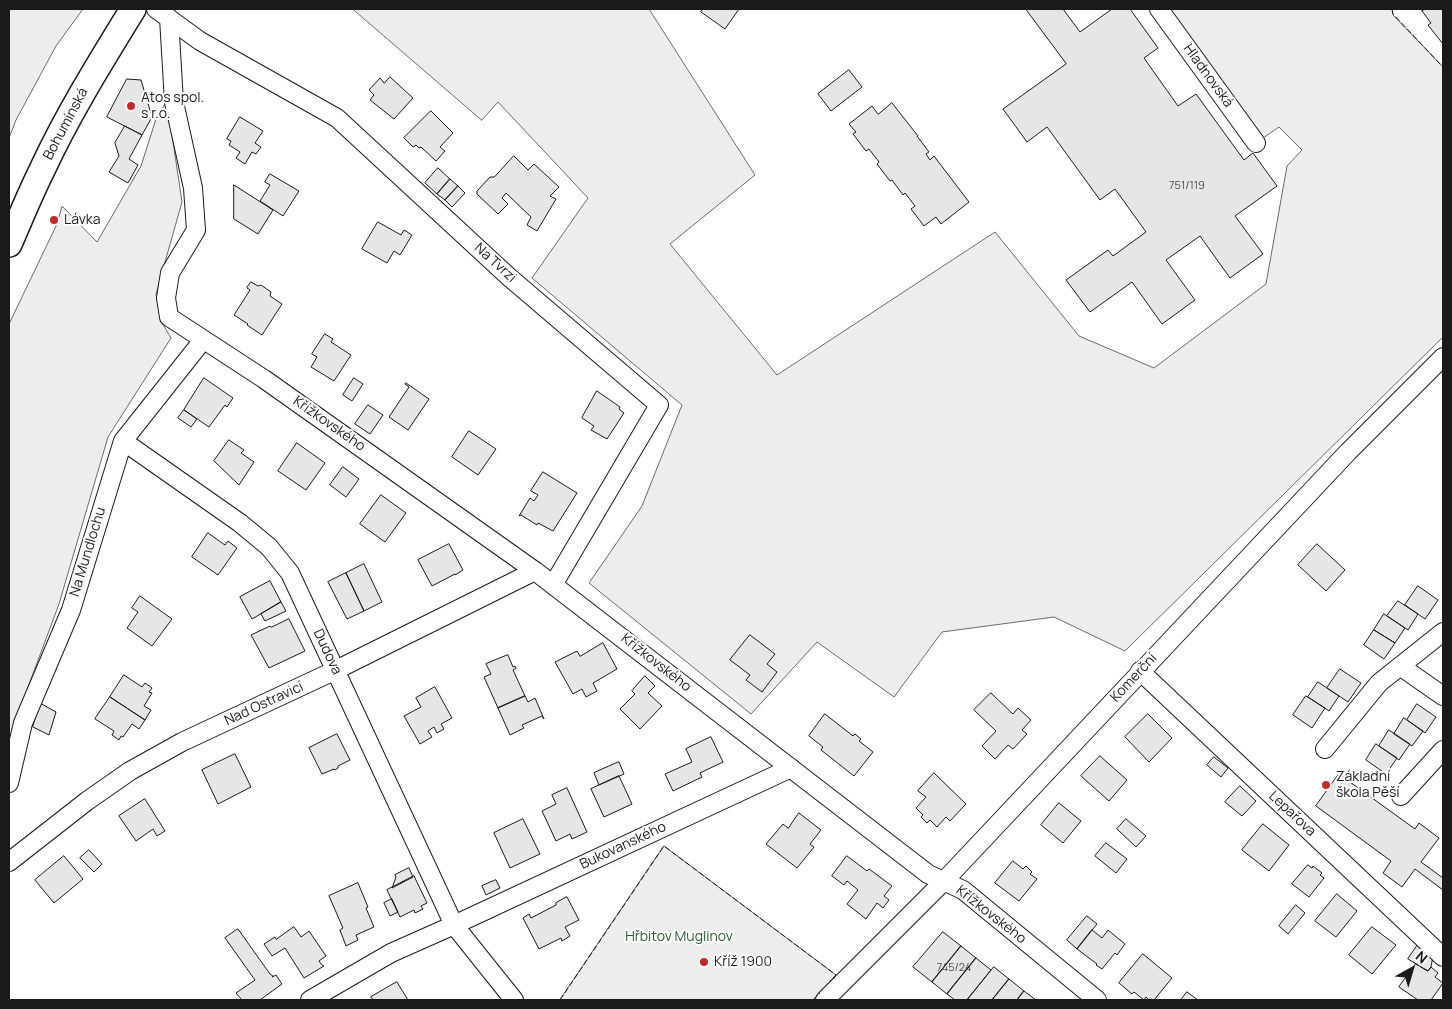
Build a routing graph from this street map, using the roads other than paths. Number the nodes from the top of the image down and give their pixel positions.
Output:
1 (133, 9) edge
2 (1159, 9) edge
3 (163, 13) edge
4 (1256, 143) dead end
5 (9, 244) edge
6 (203, 340) junction
7 (1443, 358) edge
8 (123, 441) junction
9 (535, 571) junction
10 (553, 585) junction
11 (1443, 632) edge
12 (1400, 666) junction
13 (336, 670) junction
14 (1140, 671) junction
15 (1443, 696) edge
16 (1325, 749) dead end
17 (1443, 750) edge
18 (791, 768) junction
19 (9, 783) edge
20 (1401, 796) dead end
21 (9, 862) edge
22 (944, 881) junction
23 (454, 925) junction
24 (1443, 957) edge
25 (310, 1000) edge
26 (514, 1000) edge
27 (825, 1000) edge
28 (1097, 1000) edge

1 - 5 main road, Bohumínská
2 - 4 street, Hladnovská
3 - 6 street, Křížkovského
3 - 10 street, Na Tvrzi
6 - 8 street, Na Mundlochu
6 - 9 street, Křížkovského
7 - 14 street, Komerční
8 - 13 street, Dudova
8 - 19 street, Na Mundlochu
9 - 10 street, Křížkovského
9 - 13 street, Nad Ostravicí
10 - 18 street, Křížkovského
11 - 12 street
12 - 15 street
12 - 16 street
13 - 21 street, Nad Ostravicí
13 - 23 street, Dudova
14 - 22 street, Komerční
14 - 24 street, Lepařova
17 - 20 street
18 - 22 street, Křížkovského
18 - 23 street, Bukovanského
22 - 27 street, Komerční
22 - 28 street, Křížkovského
23 - 25 street, Bukovanského
23 - 26 street

